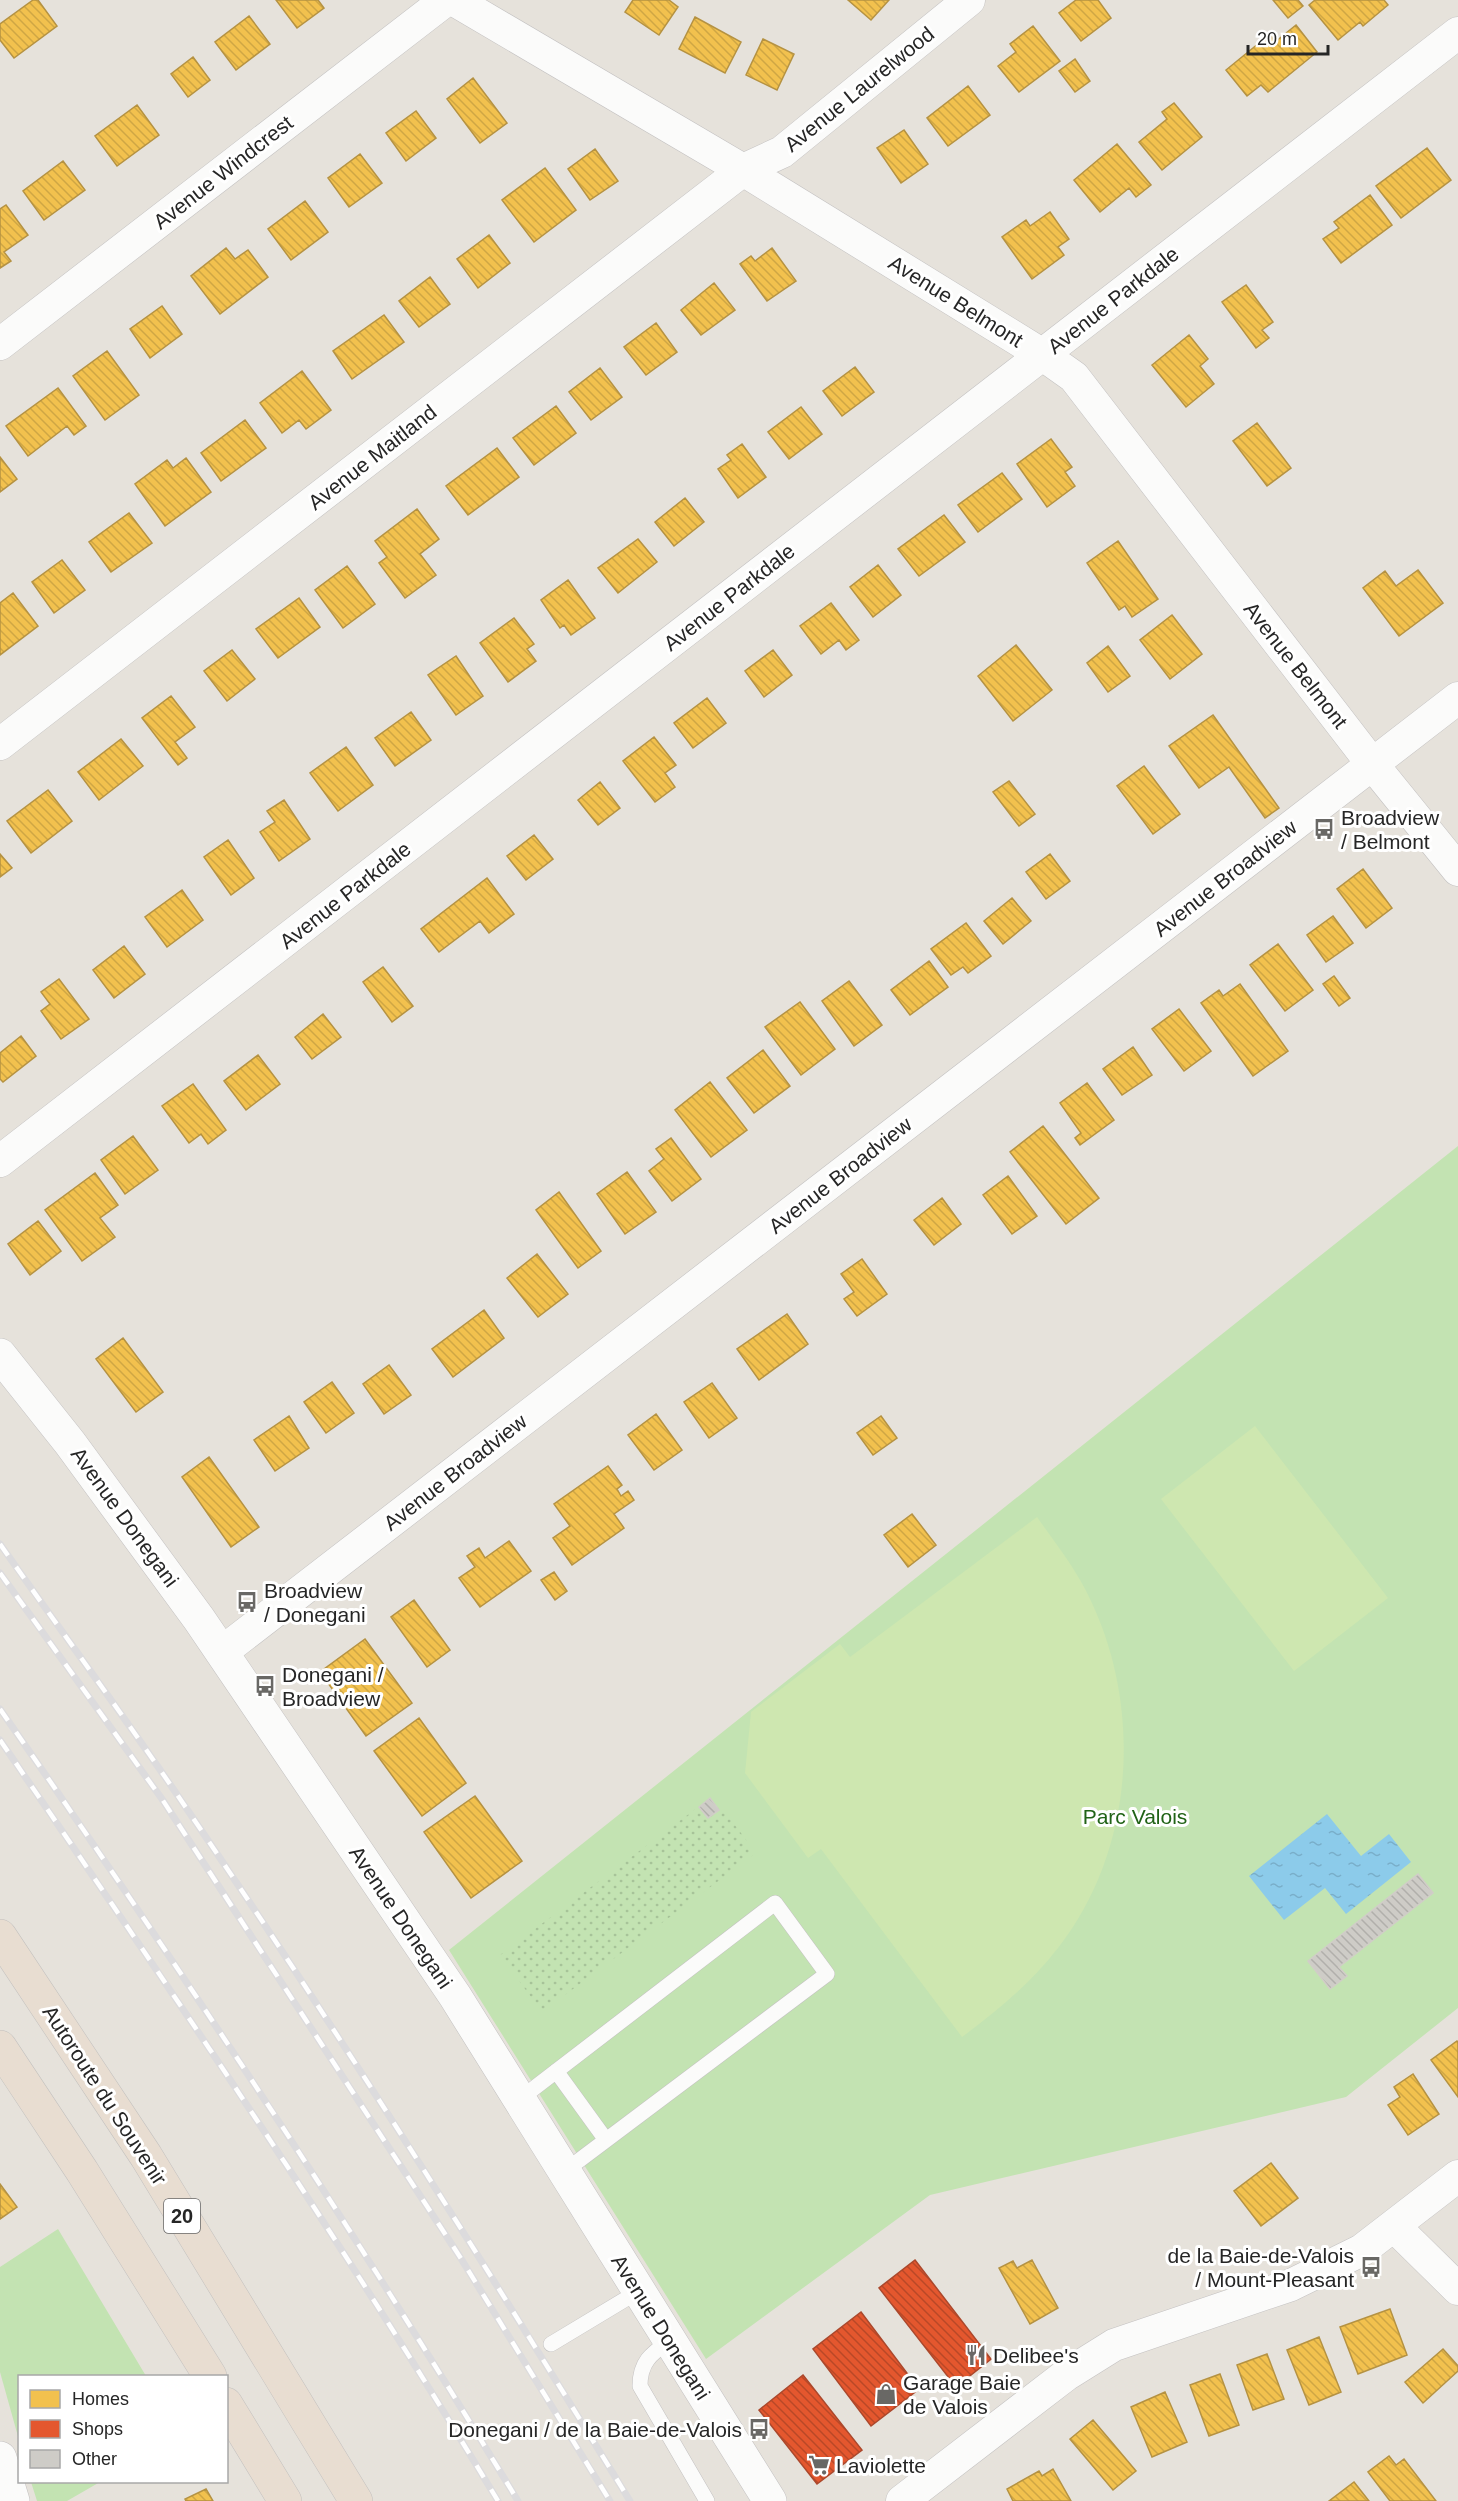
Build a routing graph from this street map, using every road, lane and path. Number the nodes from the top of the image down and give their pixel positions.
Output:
1 (446, 0) edge
2 (454, 0) edge
3 (969, 0) edge
4 (1458, 33) edge
5 (743, 170) junction
6 (0, 344) edge
7 (1043, 355) junction
8 (1458, 698) edge
9 (0, 744) edge
10 (1372, 765) junction
11 (1458, 870) edge
12 (0, 1161) edge
13 (0, 1355) edge
14 (222, 1652) junction
15 (0, 1936) edge
16 (0, 2047) edge
17 (0, 2066) edge
18 (556, 2071) junction
19 (520, 2099) junction
20 (606, 2140) junction
21 (82, 2171) junction
22 (565, 2171) junction
23 (1458, 2176) edge
24 (1394, 2226) junction
25 (1458, 2289) edge
26 (639, 2291) junction
27 (669, 2341) junction
28 (551, 2344) dead end
29 (209, 2375) edge
30 (228, 2407) edge
31 (0, 2458) edge
32 (13, 2501) edge
33 (285, 2501) edge
34 (356, 2501) edge
35 (707, 2501) edge
36 (770, 2501) edge
37 (902, 2501) edge

1 - 6 street, Avenue Windcrest
2 - 5 street, Avenue Belmont
3 - 5 street, Avenue Laurelwood
4 - 7 street, Avenue Parkdale
5 - 7 street, Avenue Belmont
5 - 9 street, Avenue Maitland
7 - 10 street, Avenue Belmont
7 - 12 street, Avenue Parkdale
8 - 10 street, Avenue Broadview
10 - 11 street, Avenue Belmont
10 - 14 street, Avenue Broadview
13 - 14 street, Avenue Donegani
14 - 19 street, Avenue Donegani
15 - 34 highway, Autoroute du Souvenir / 20
16 - 21 highway
17 - 21 highway
18 - 19 lane
18 - 20 lane
18 - 20 lane
19 - 22 street, Avenue Donegani
20 - 22 lane
21 - 29 highway
22 - 26 street, Avenue Donegani
23 - 24 street
24 - 25 street
24 - 37 street
26 - 27 street, Avenue Donegani
26 - 28 lane
27 - 35 lane
27 - 36 street, Avenue Donegani
30 - 33 highway
31 - 32 street

